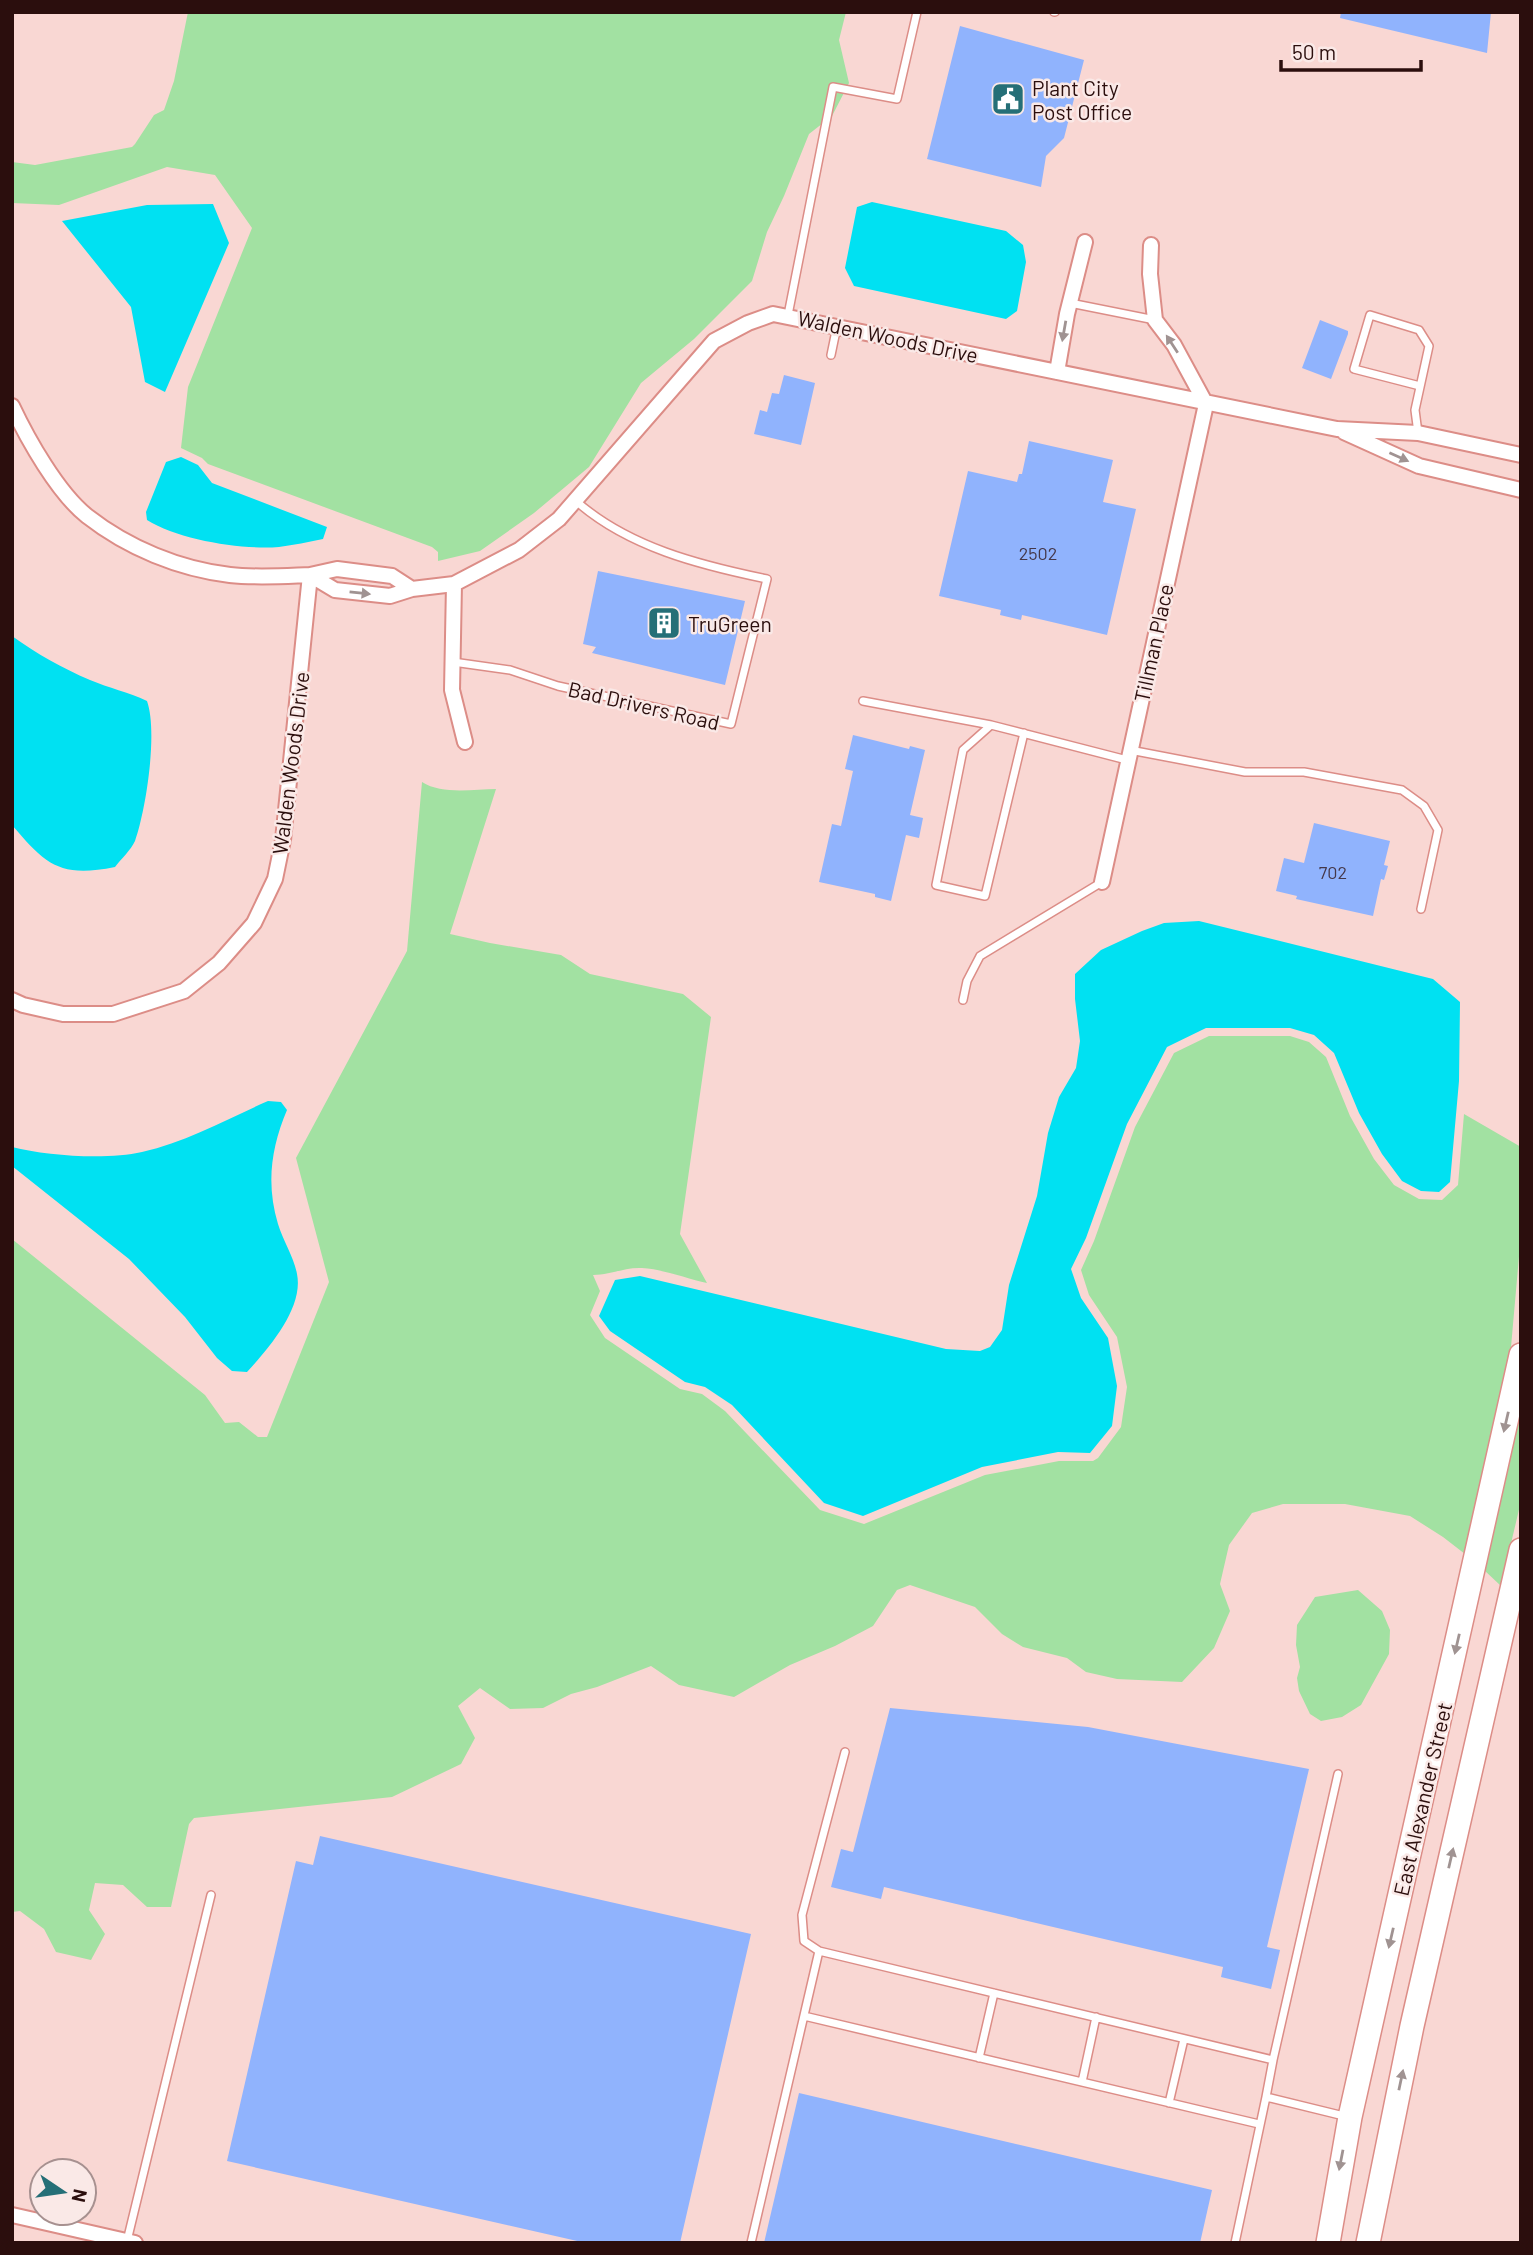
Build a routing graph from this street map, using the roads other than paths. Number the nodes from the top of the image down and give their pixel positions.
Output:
1 (917, 12) edge
2 (1085, 242) dead end
3 (1151, 245) dead end
4 (1070, 303) junction
5 (788, 315) junction
6 (1155, 320) junction
7 (837, 325) junction
8 (831, 355) dead end
9 (1057, 372) junction
10 (1420, 386) junction
11 (1206, 404) junction
12 (12, 406) edge
13 (1337, 429) junction
14 (1418, 433) junction
15 (1521, 456) edge
16 (1521, 489) edge
17 (575, 500) junction
18 (310, 575) junction
19 (454, 584) junction
20 (412, 589) junction
21 (453, 662) junction
22 (863, 701) dead end
23 (991, 725) junction
24 (1024, 733) junction
25 (466, 742) dead end
26 (1128, 755) junction
27 (1102, 882) joint
28 (1421, 909) dead end
29 (12, 1000) edge
30 (962, 1000) dead end
31 (1521, 1355) edge
32 (1521, 1550) edge
33 (845, 1752) dead end
34 (1338, 1774) dead end
35 (211, 1895) dead end
36 (819, 1951) junction
37 (994, 1993) junction
38 (804, 2016) junction
39 (1096, 2017) junction
40 (1184, 2039) junction
41 (979, 2057) junction
42 (1273, 2060) junction
43 (1082, 2082) junction
44 (1266, 2097) junction
45 (1169, 2103) junction
46 (1350, 2117) junction
47 (1259, 2124) junction
48 (12, 2215) edge
49 (131, 2242) edge
50 (751, 2243) edge
51 (1235, 2243) edge
52 (1328, 2243) edge
53 (1368, 2243) edge

1 - 5 lane
2 - 4 street
3 - 6 street
4 - 6 lane
4 -> 9 street
5 - 7 street, Walden Woods Drive
5 - 17 street, Walden Woods Drive
11 -> 6 street
7 - 8 lane
7 - 9 street, Walden Woods Drive
9 - 11 street, Walden Woods Drive
10 - 10 lane
10 - 14 lane
11 - 13 street, Walden Woods Drive
11 - 26 street, Tillman Place
12 - 18 street, Walden Woods Drive
13 - 14 street, Walden Woods Drive
13 -> 16 street, Walden Woods Drive
14 - 15 street, Walden Woods Drive
17 - 19 street, Walden Woods Drive
17 - 21 lane, Bad Drivers Road
18 - 20 street, Walden Woods Drive
18 -> 20 street, Walden Woods Drive
18 - 29 street, Walden Woods Drive
19 - 20 street, Walden Woods Drive
19 - 21 street
21 - 25 street
22 - 23 lane
23 - 24 lane
23 - 24 lane
24 - 26 lane
26 - 27 street, Tillman Place
26 - 28 lane
27 - 30 lane
31 -> 46 main road, East Alexander Street
53 -> 32 main road, East Alexander Street
33 - 36 lane
34 - 42 lane
35 - 49 lane
36 - 37 lane
36 - 38 lane
37 - 39 lane
37 - 41 lane
38 - 41 lane
38 - 50 lane
39 - 40 lane
39 - 43 lane
40 - 42 lane
40 - 45 lane
41 - 43 lane
42 - 44 lane
43 - 45 lane
44 - 46 lane
44 - 47 lane
45 - 47 lane
46 -> 52 main road, East Alexander Street
47 - 51 lane
48 - 49 street

